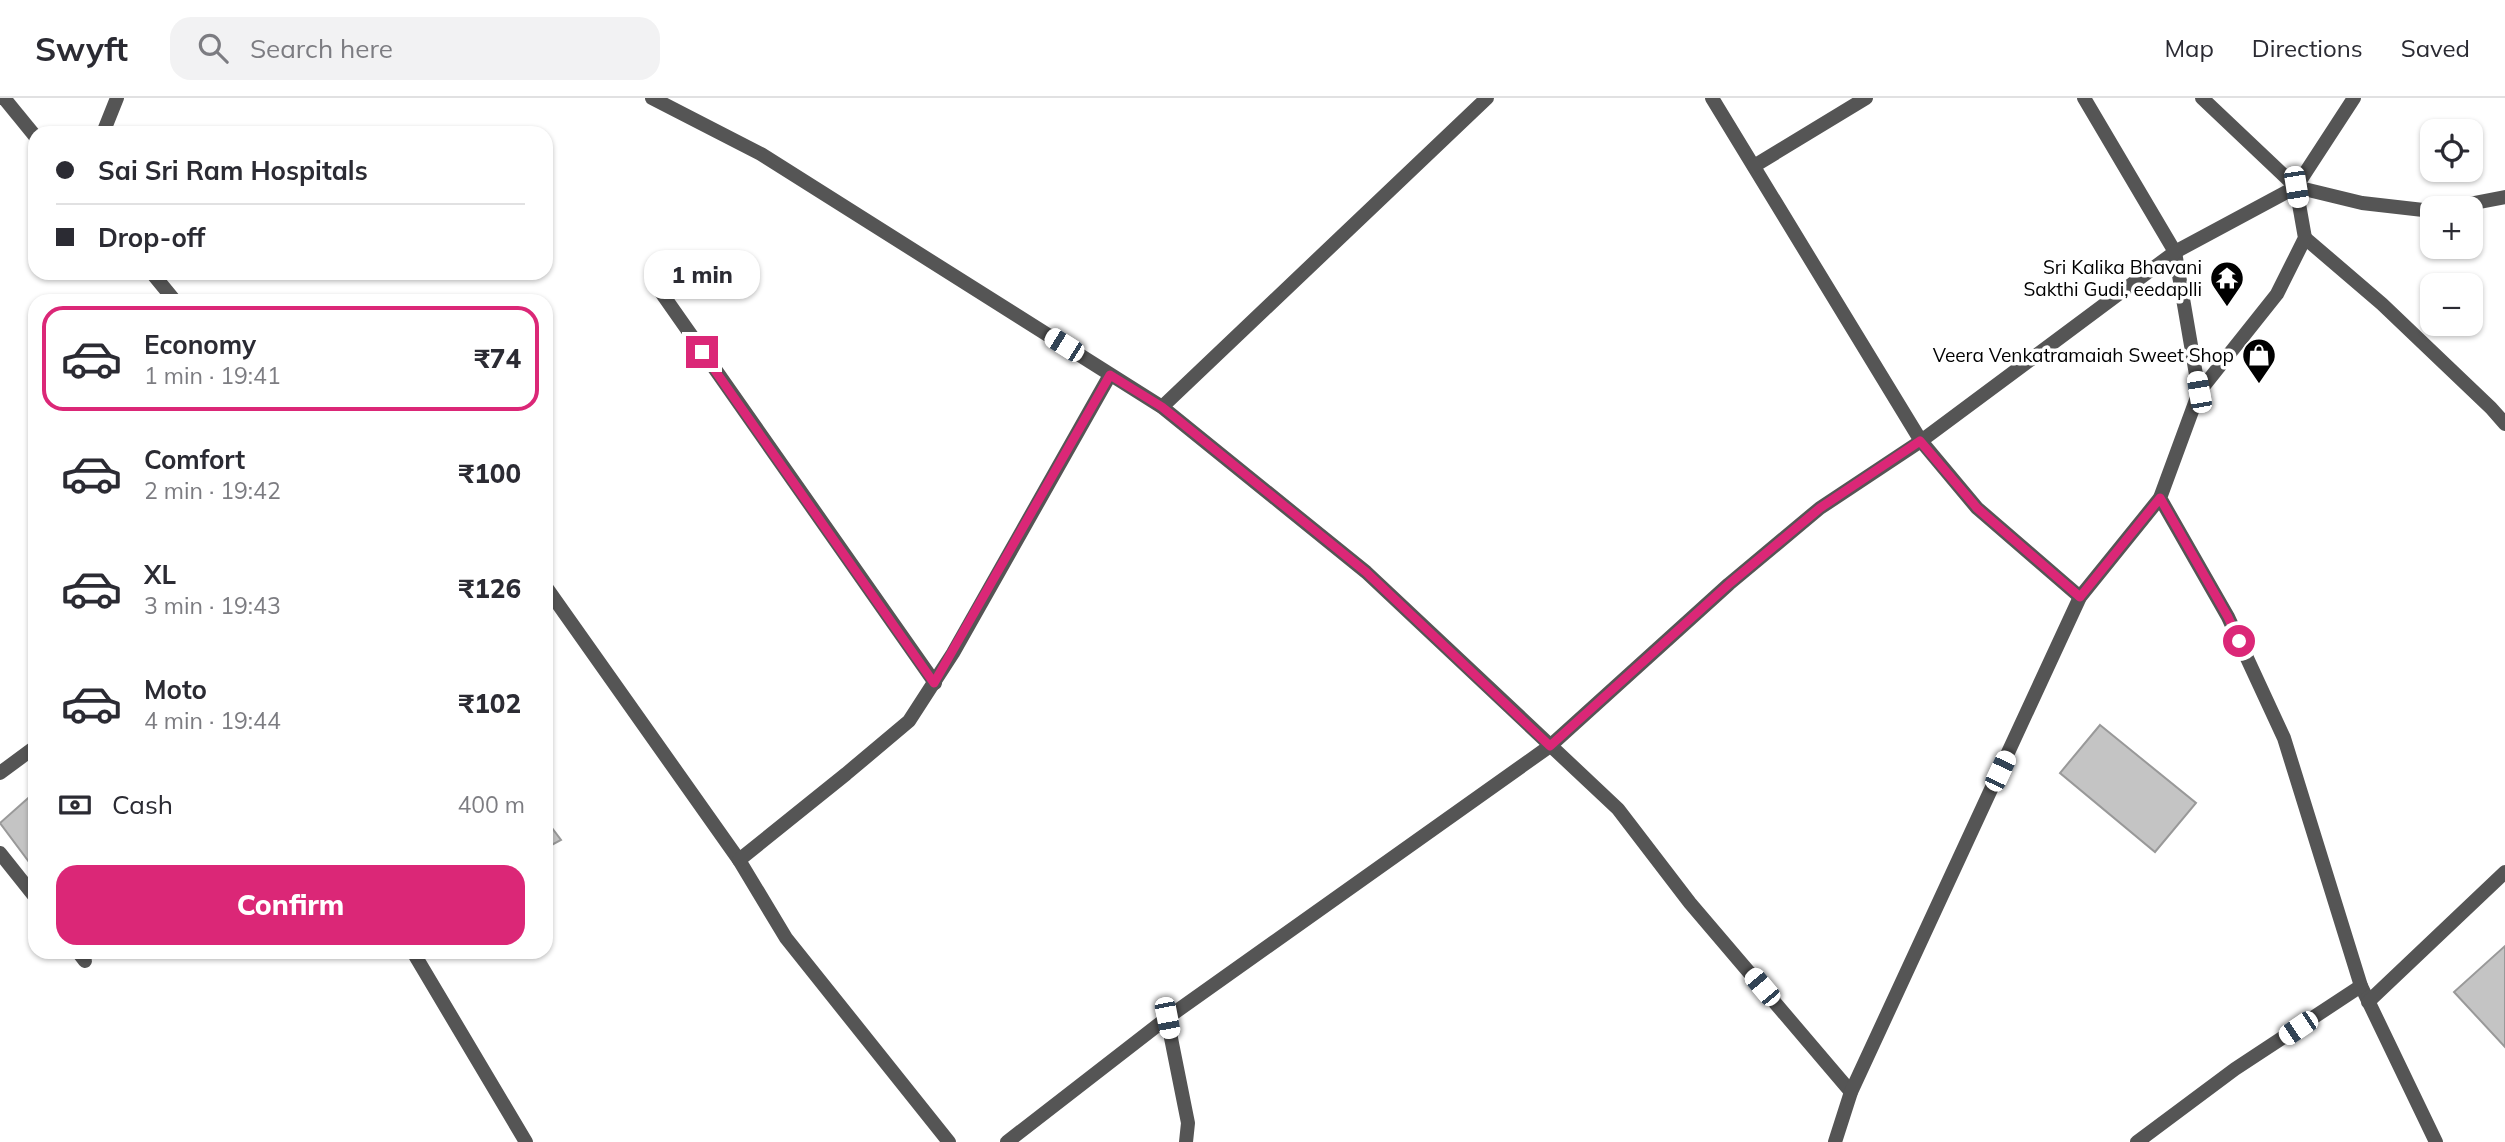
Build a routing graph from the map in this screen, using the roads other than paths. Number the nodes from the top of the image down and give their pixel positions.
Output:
1 (4, 98) edge
2 (117, 98) edge
3 (652, 98) edge
4 (1487, 98) edge
5 (1712, 98) edge
6 (1866, 98) edge
7 (2084, 98) edge
8 (2202, 98) edge
9 (2354, 98) edge
10 (106, 126) edge
11 (28, 127) edge
12 (1754, 166) junction
13 (2296, 187) junction
14 (2505, 197) edge
15 (2483, 201) edge
16 (2420, 210) edge
17 (2305, 238) junction
18 (2175, 252) junction
19 (158, 280) edge
20 (656, 285) dead end
21 (169, 294) edge
22 (1110, 375) junction
23 (2199, 392) junction
24 (1162, 407) junction
25 (2505, 424) edge
26 (1920, 441) junction
27 (2160, 498) junction
28 (553, 597) edge
29 (2080, 597) junction
30 (934, 683) junction
31 (1550, 746) junction
32 (28, 752) edge
33 (0, 773) edge
34 (0, 853) edge
35 (739, 860) junction
36 (2505, 872) edge
37 (28, 888) edge
38 (417, 959) edge
39 (2361, 986) junction
40 (2368, 1002) junction
41 (1167, 1018) junction
42 (1851, 1092) junction
43 (526, 1142) edge
44 (949, 1142) edge
45 (1007, 1142) edge
46 (1186, 1142) edge
47 (1835, 1142) edge
48 (2137, 1142) edge
49 (2436, 1142) edge

1 - 11 street
2 - 10 street
3 - 22 street
4 - 24 street
5 - 12 street
6 - 12 street
7 - 18 street
8 - 13 street
9 - 13 street
12 - 26 street
13 - 16 street
13 - 17 street
13 - 18 street
14 - 15 street
17 - 23 street
17 - 25 street
18 - 23 street
18 - 26 street
19 - 21 street
20 - 30 street
22 - 24 street
22 - 30 street
23 - 27 street
24 - 31 street
26 - 29 street
26 - 31 street
27 - 29 street
27 - 39 street
28 - 35 street
29 - 42 street
30 - 35 street
31 - 41 street
31 - 42 street
32 - 33 street
34 - 37 street
35 - 44 street
36 - 40 street
38 - 43 street
39 - 40 street
39 - 48 street
40 - 49 street
41 - 45 street
41 - 46 street
42 - 47 street

